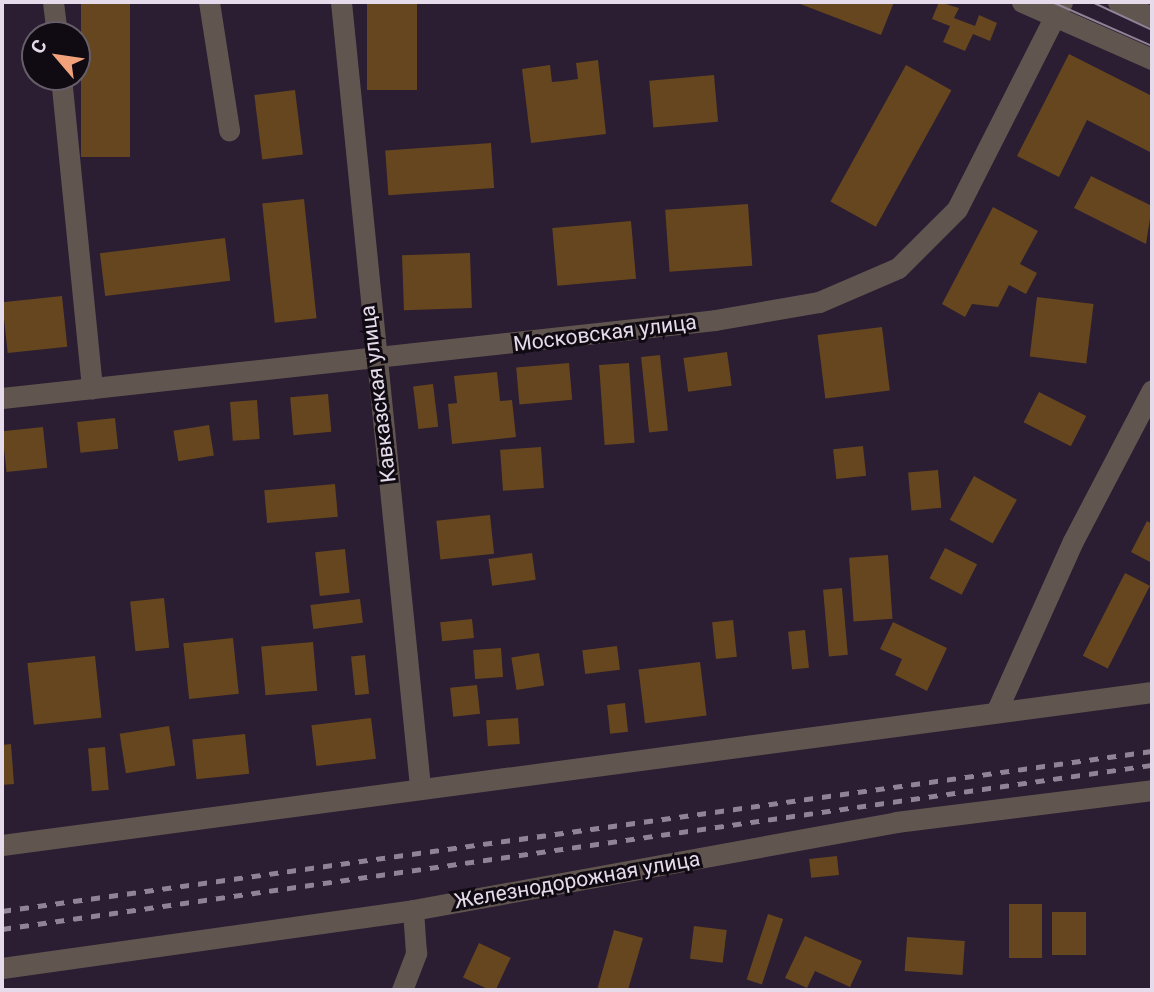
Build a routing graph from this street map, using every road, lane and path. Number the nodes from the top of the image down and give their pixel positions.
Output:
1 (53, 2) edge
2 (209, 2) edge
3 (341, 2) edge
4 (1022, 2) edge
5 (1118, 2) edge
6 (1060, 8) edge
7 (1152, 17) edge
8 (55, 21) edge
9 (1152, 59) edge
10 (62, 91) edge
11 (229, 130) dead end
12 (372, 360) junction
13 (92, 387) junction
14 (1152, 390) edge
15 (2, 398) edge
16 (1152, 692) edge
17 (997, 710) junction
18 (420, 786) junction
19 (1152, 790) edge
20 (2, 845) edge
21 (413, 910) junction
22 (2, 968) edge
23 (402, 990) edge

1 - 8 street
2 - 11 street
3 - 12 street, Кавказская улица
4 - 6 street
5 - 7 street
6 - 9 street
6 - 12 street, Московская улица
10 - 13 street
12 - 13 street, Московская улица
12 - 18 street, Кавказская улица
13 - 15 street, Московская улица
14 - 17 street
16 - 17 street
17 - 18 street
18 - 20 street
19 - 21 street, Железнодорожная улица
21 - 22 street, Железнодорожная улица
21 - 23 street

